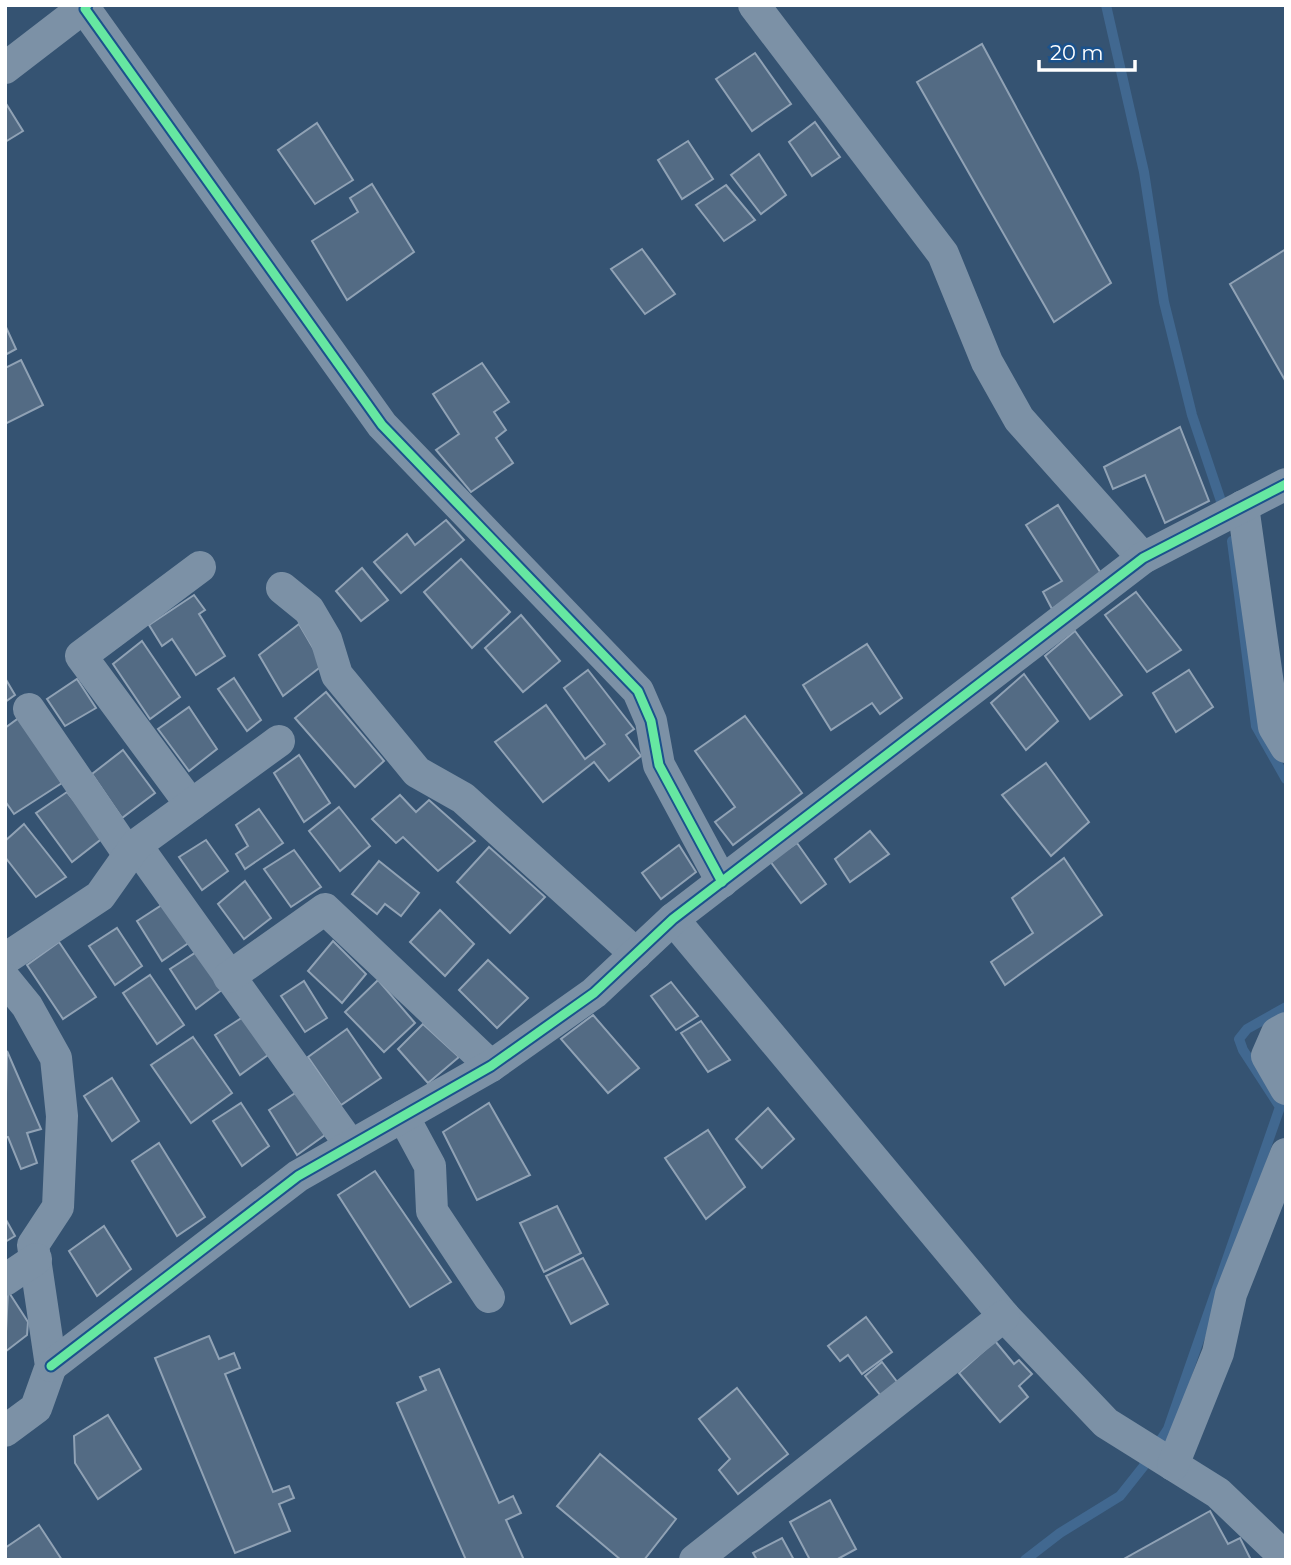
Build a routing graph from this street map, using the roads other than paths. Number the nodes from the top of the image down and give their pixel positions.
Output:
1 (754, 5) edge
2 (86, 7) edge
3 (5, 68) edge
4 (1286, 484) edge
5 (1231, 513) junction
6 (1143, 558) junction
7 (200, 568) dead end
8 (282, 588) dead end
9 (29, 709) dead end
10 (279, 741) dead end
11 (1286, 747) edge
12 (191, 805) junction
13 (132, 850) junction
14 (722, 882) junction
15 (673, 919) junction
16 (636, 954) junction
17 (5, 958) edge
18 (229, 976) junction
19 (5, 979) edge
20 (1286, 1028) edge
21 (491, 1066) junction
22 (1286, 1088) edge
23 (403, 1116) junction
24 (351, 1146) junction
25 (1286, 1154) edge
26 (36, 1259) junction
27 (5, 1280) edge
28 (489, 1297) dead end
29 (1004, 1316) junction
30 (51, 1366) junction
31 (5, 1430) edge
32 (1160, 1457) junction
33 (1286, 1558) edge
34 (695, 1560) edge

1 - 6 street
2 - 3 street
2 - 14 street
4 - 5 street
5 - 6 street
5 - 11 street
6 - 14 street
7 - 12 street
8 - 16 street
9 - 13 street
10 - 12 street
12 - 13 street
13 - 17 street
13 - 18 street
14 - 15 street
15 - 16 street
15 - 29 street
16 - 21 street
18 - 21 street
18 - 24 street
19 - 26 street
20 - 22 street
21 - 23 street
23 - 24 street
23 - 28 street
24 - 30 street
25 - 32 street
26 - 27 street
26 - 30 street
29 - 32 street
29 - 34 street
30 - 31 street
32 - 33 street

